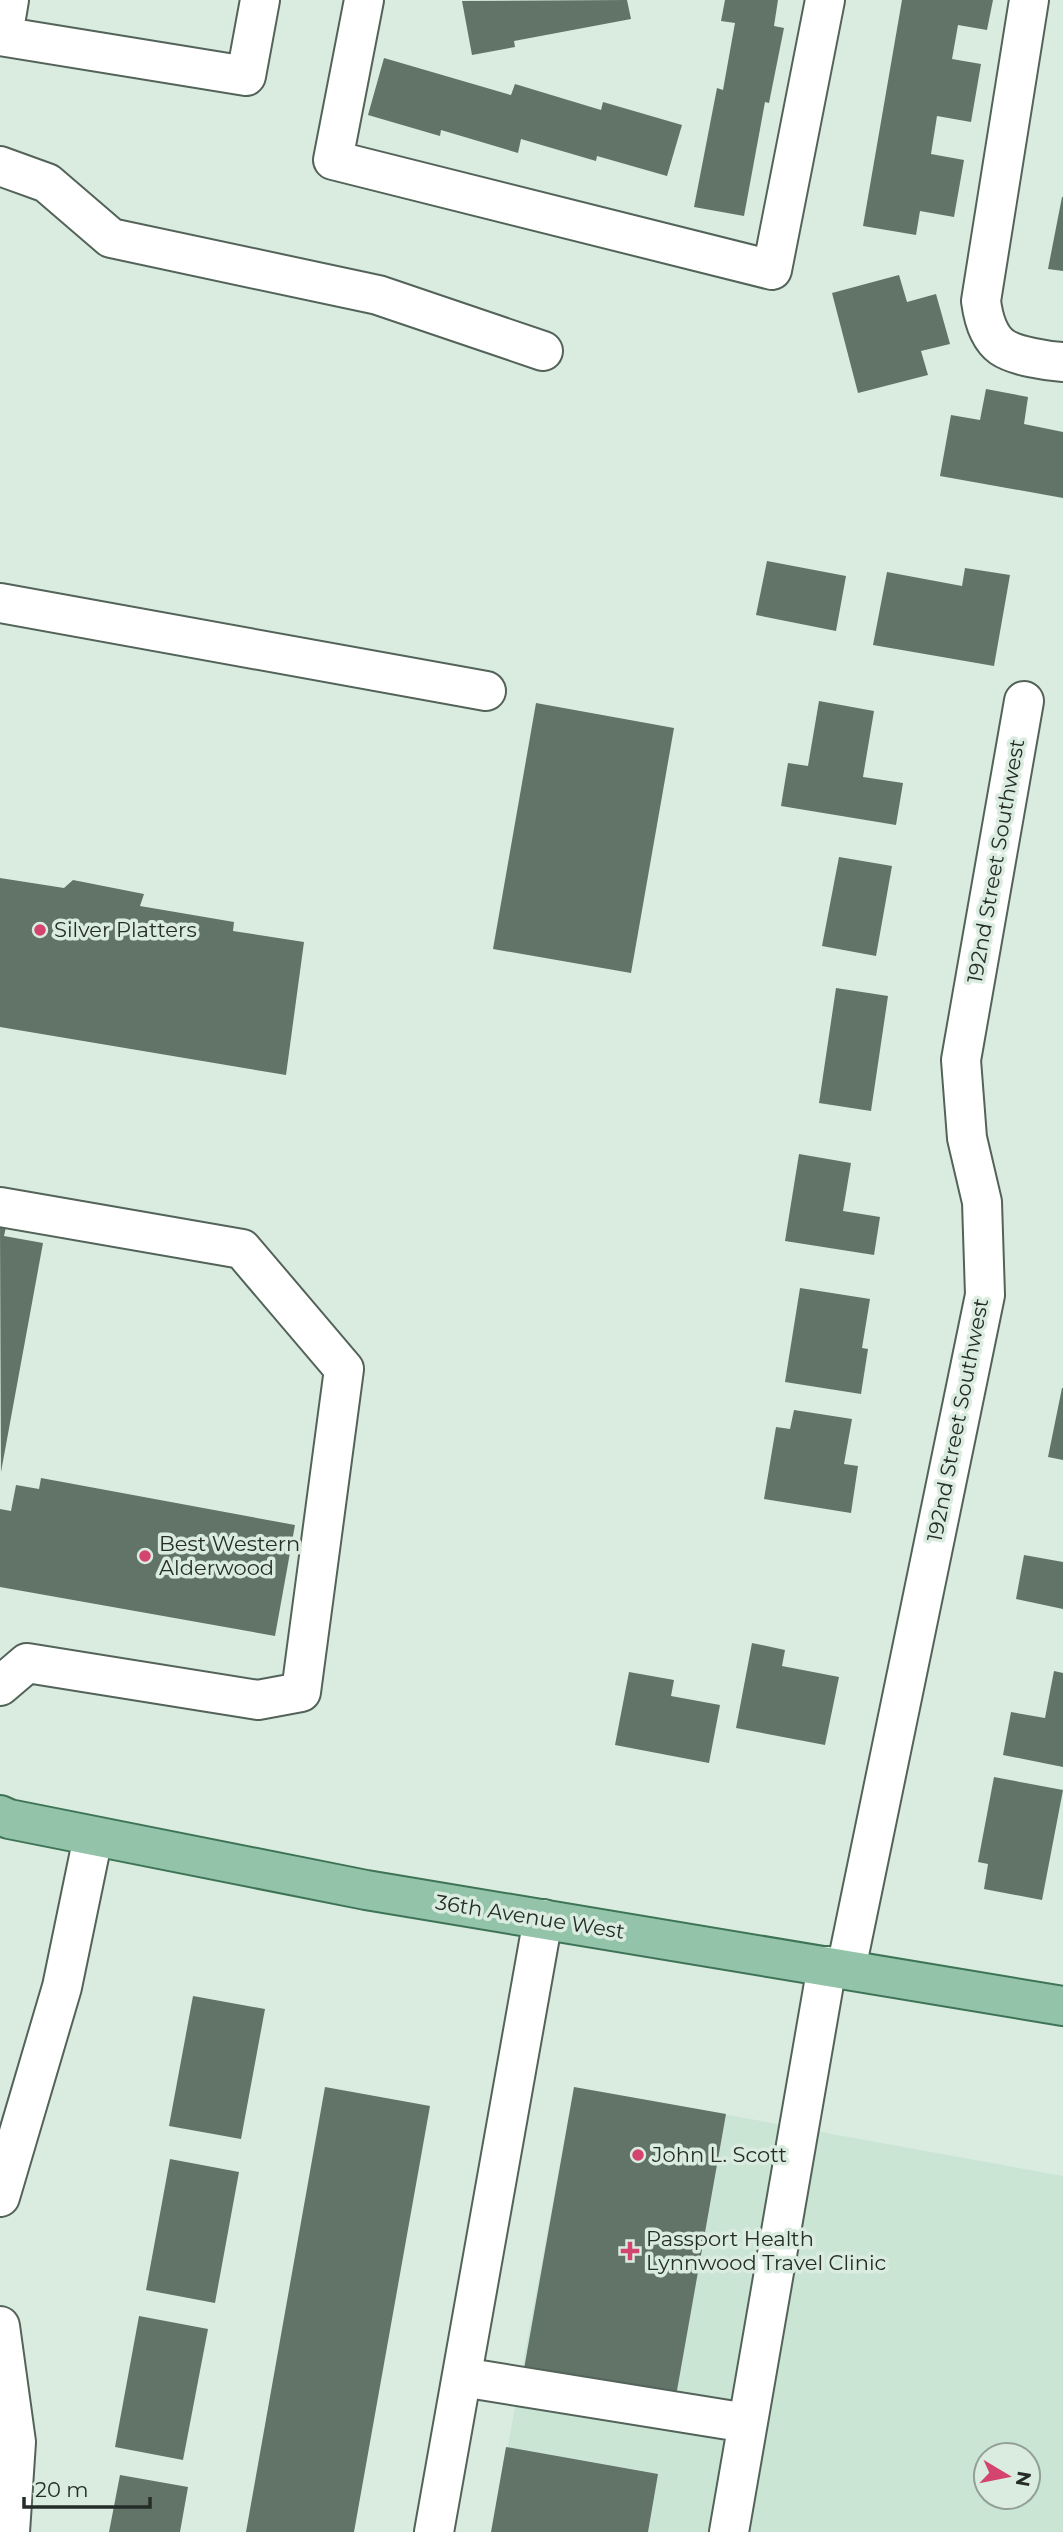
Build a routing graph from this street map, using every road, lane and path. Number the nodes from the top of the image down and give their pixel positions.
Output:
1 (260, 0) edge
2 (364, 0) edge
3 (825, 0) edge
4 (1029, 0) edge
5 (4, 24) edge
6 (0, 166) edge
7 (543, 351) dead end
8 (1063, 362) edge
9 (0, 603) edge
10 (486, 691) dead end
11 (1024, 701) dead end
12 (0, 1207) edge
13 (3, 1680) edge
14 (0, 1815) edge
15 (93, 1837) junction
16 (543, 1919) junction
17 (837, 1968) junction
18 (1063, 2006) edge
19 (0, 2197) edge
20 (0, 2326) edge
21 (462, 2377) junction
22 (747, 2423) junction
23 (8, 2517) edge
24 (434, 2532) edge
25 (729, 2532) edge

1 - 5 street
2 - 3 street
4 - 8 street
6 - 7 street
9 - 10 street
11 - 17 street, 192nd Street Southwest
12 - 13 street
14 - 15 main road, 36th Avenue West
15 - 16 main road, 36th Avenue West
15 - 19 street
16 - 17 main road, 36th Avenue West
16 - 21 street
17 - 18 main road, 36th Avenue West
17 - 22 street, 192nd Street Southwest
20 - 23 street
21 - 22 street
21 - 24 street
22 - 25 street, 192nd Street Southwest

